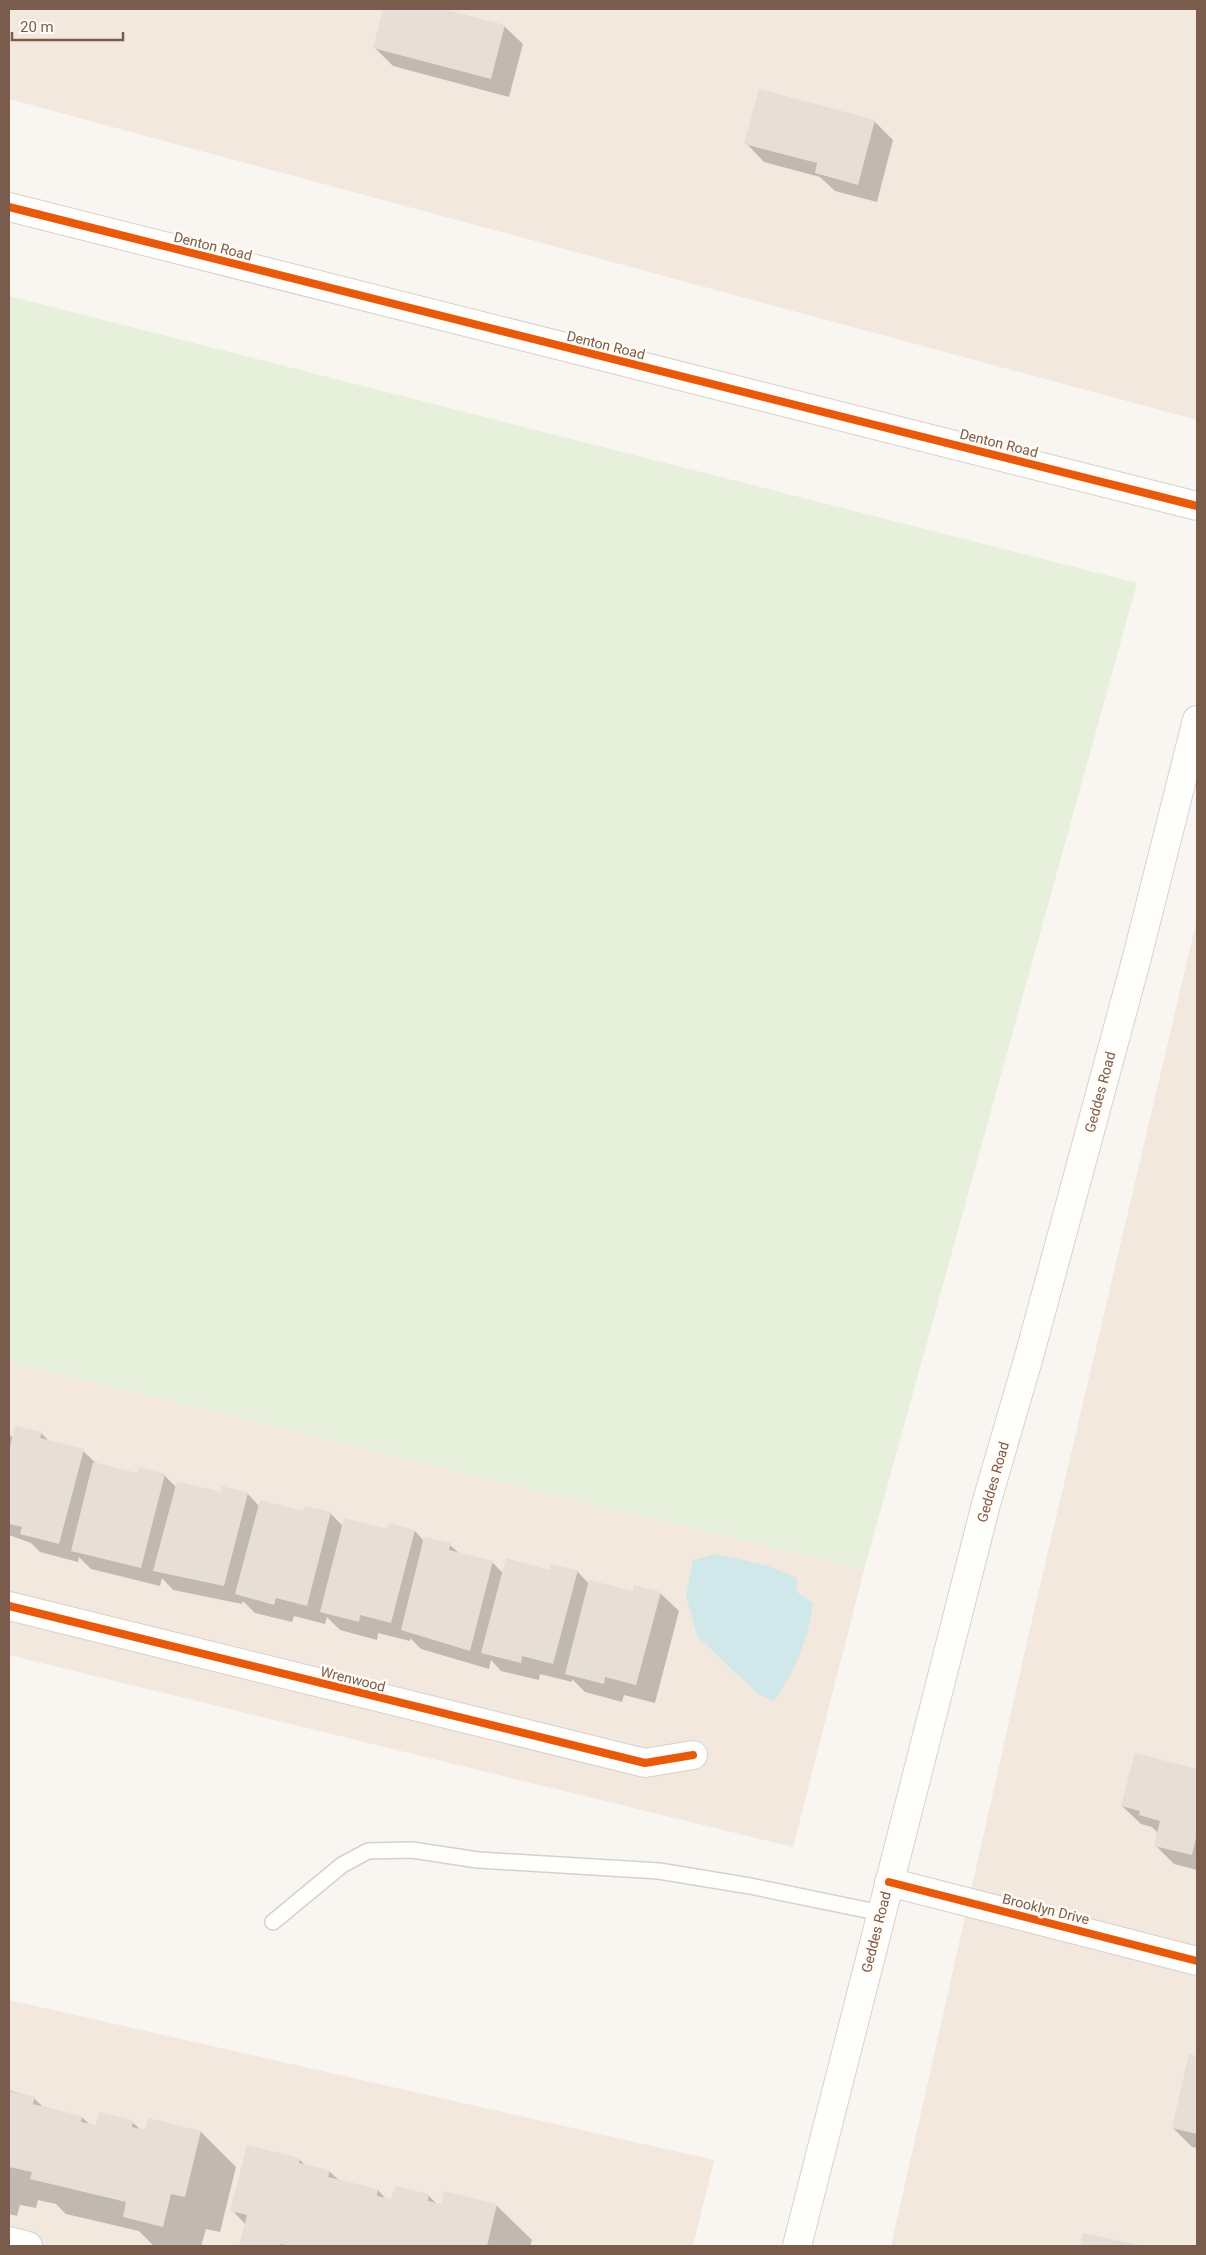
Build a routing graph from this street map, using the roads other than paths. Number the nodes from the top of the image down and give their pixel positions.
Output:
1 (9, 207) edge
2 (1197, 506) edge
3 (1197, 720) edge
4 (9, 1606) edge
5 (692, 1755) dead end
6 (889, 1882) junction
7 (881, 1914) junction
8 (273, 1922) dead end
9 (1197, 1961) edge
10 (9, 2242) edge
11 (28, 2246) edge
12 (797, 2246) edge

1 - 2 street, Denton Road
3 - 6 street, Geddes Road
4 - 5 street, Wrenwood
6 - 7 street, Geddes Road
6 - 9 street, Brooklyn Drive
7 - 8 lane
7 - 12 street, Geddes Road
10 - 11 street

